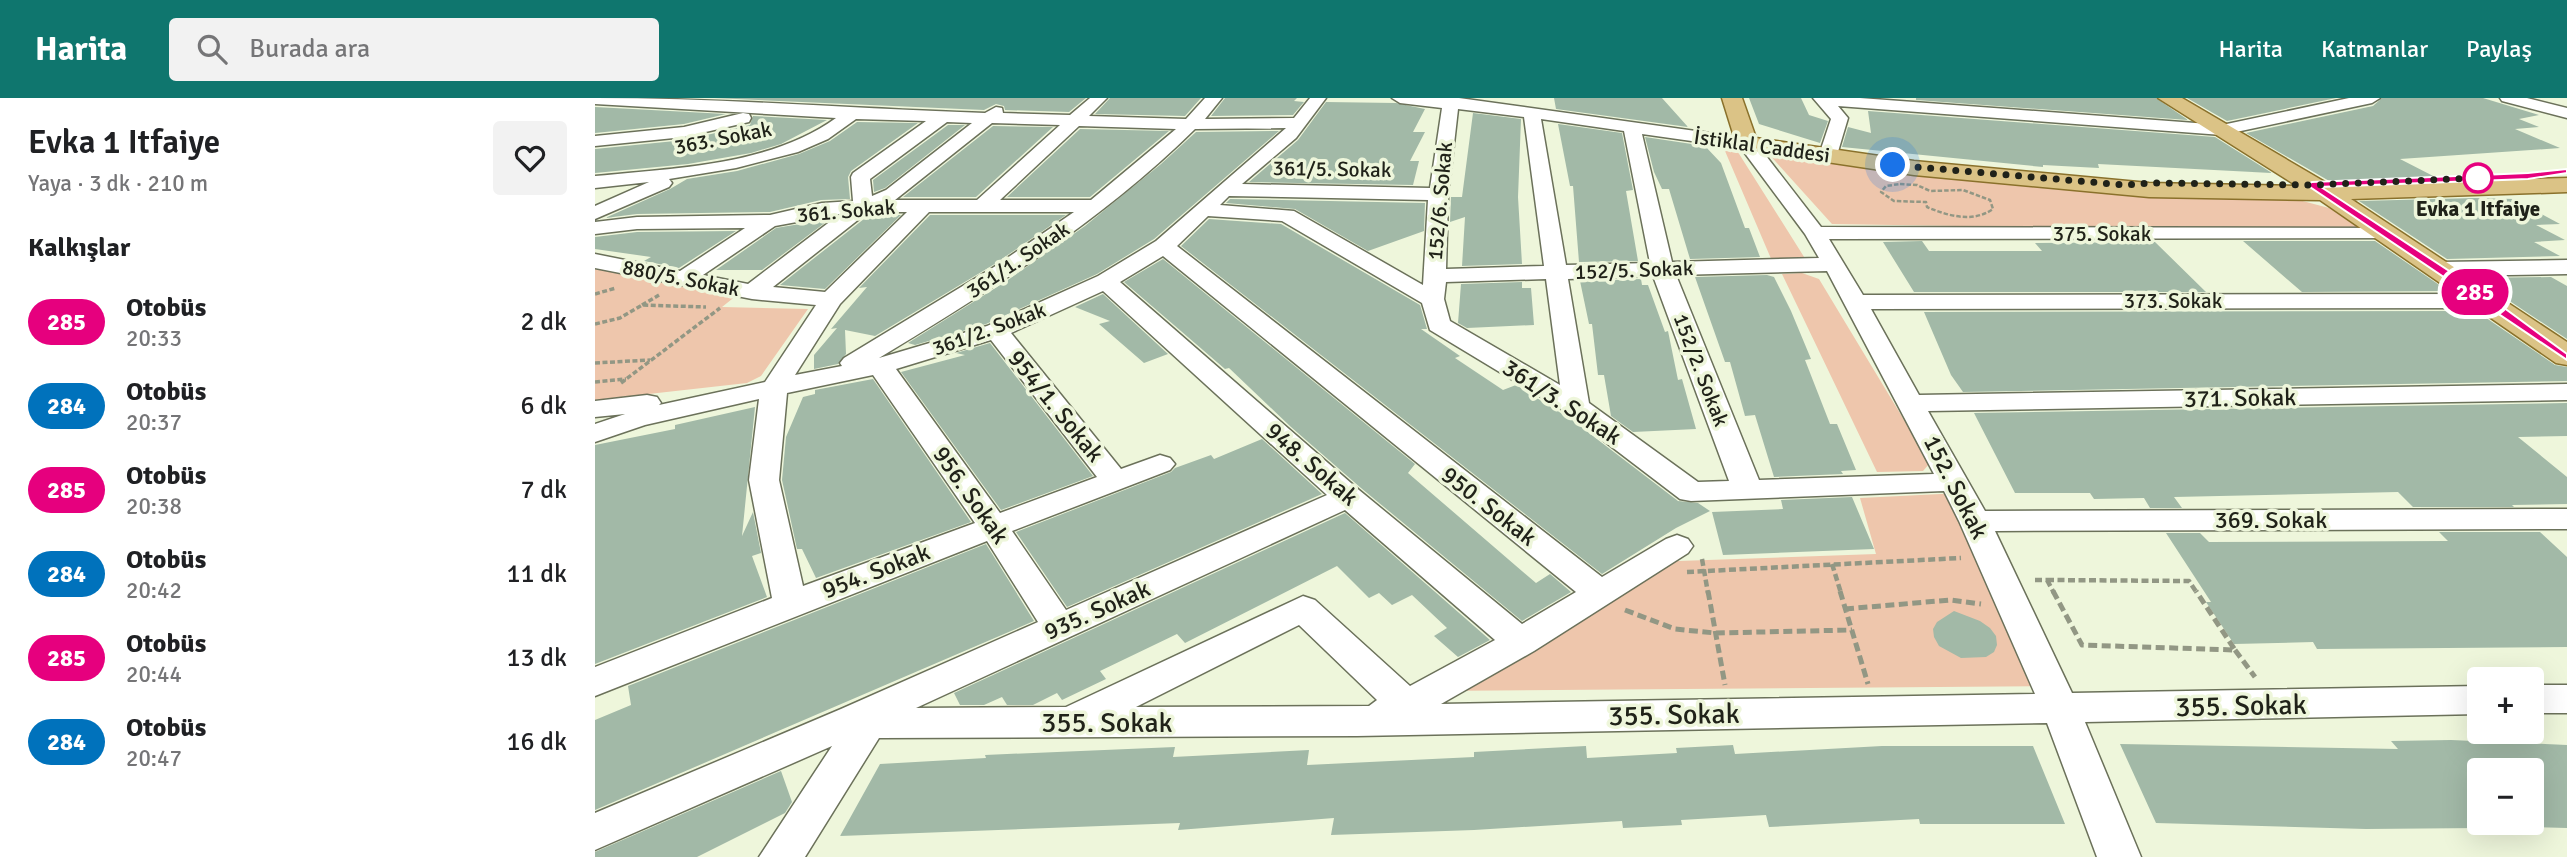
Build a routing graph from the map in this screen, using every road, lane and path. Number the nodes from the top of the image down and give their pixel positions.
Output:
1 (811, 98) edge
2 (1014, 98) edge
3 (1099, 98) edge
4 (1214, 98) edge
5 (1318, 98) edge
6 (1400, 98) edge
7 (1579, 98) edge
8 (1732, 98) edge
9 (2168, 98) edge
10 (2372, 98) edge
11 (2508, 98) edge
12 (595, 99) edge
13 (794, 99) edge
14 (1822, 99) edge
15 (1450, 100) edge
16 (948, 106) edge
17 (769, 110) junction
18 (1532, 113) junction
19 (852, 114) junction
20 (2567, 114) edge
21 (991, 117) junction
22 (1574, 118) junction
23 (1073, 119) junction
24 (1298, 123) junction
25 (1193, 124) junction
26 (1632, 127) junction
27 (2222, 130) junction
28 (595, 141) edge
29 (1747, 143) junction
30 (1828, 155) junction
31 (694, 169) junction
32 (2567, 171) edge
33 (595, 182) edge
34 (2567, 185) edge
35 (1886, 186) dead end
36 (2319, 189) junction
37 (1224, 190) junction
38 (1438, 197) junction
39 (863, 206) junction
40 (924, 206) junction
41 (982, 206) junction
42 (1098, 206) junction
43 (1927, 207) dead end
44 (1205, 210) junction
45 (595, 214) edge
46 (770, 221) junction
47 (595, 228) edge
48 (1815, 233) junction
49 (2389, 234) junction
50 (1164, 246) junction
51 (595, 261) edge
52 (1834, 264) junction
53 (2567, 267) edge
54 (1662, 269) junction
55 (2440, 269) junction
56 (1555, 272) junction
57 (684, 278) junction
58 (1106, 281) junction
59 (1434, 288) junction
60 (752, 292) junction
61 (831, 300) junction
62 (729, 301) dead end
63 (2489, 301) junction
64 (1856, 302) junction
65 (721, 307) junction
66 (595, 324) edge
67 (996, 331) junction
68 (2567, 356) edge
69 (652, 360) junction
70 (595, 363) edge
71 (880, 366) junction
72 (829, 377) junction
73 (626, 379) junction
74 (595, 382) edge
75 (617, 386) dead end
76 (774, 388) junction
77 (2567, 392) edge
78 (743, 394) junction
79 (1912, 403) junction
80 (1576, 406) junction
81 (595, 409) edge
82 (595, 434) edge
83 (1160, 464) dead end
84 (1115, 481) junction
85 (1955, 482) junction
86 (1747, 489) junction
87 (1349, 497) junction
88 (2567, 519) edge
89 (1975, 521) junction
90 (993, 526) junction
91 (1689, 548) joint
92 (1832, 564) junction
93 (1997, 568) junction
94 (1704, 571) junction
95 (2047, 580) junction
96 (1612, 585) junction
97 (790, 604) junction
98 (1845, 609) junction
99 (2020, 621) junction
100 (1059, 626) junction
101 (1852, 630) junction
102 (1715, 633) junction
103 (1521, 642) junction
104 (595, 682) edge
105 (2544, 699) edge
106 (2567, 699) edge
107 (2467, 700) edge
108 (1407, 706) junction
109 (2060, 708) junction
110 (1876, 711) junction
111 (1730, 713) junction
112 (1357, 721) junction
113 (1070, 722) junction
114 (857, 723) junction
115 (595, 832) edge
116 (781, 857) edge
117 (2119, 857) edge

1 - 13 street
2 - 21 street
3 - 23 street
4 - 25 street, 361/1. Sokak
5 - 24 street, 361/2. Sokak
6 - 15 street, İstiklal Caddesi
7 - 22 street
8 - 29 main road
9 - 27 main road
10 - 27 street
11 - 20 street
12 - 17 street
13 - 17 street
14 - 27 street
14 - 30 street
15 - 18 street, İstiklal Caddesi
15 - 38 street, 152/6. Sokak
16 - 19 street
16 - 21 street
16 - 39 street
17 - 19 street
17 - 28 street
18 - 22 street, İstiklal Caddesi
18 - 56 street
19 - 31 street, 363. Sokak
21 - 23 street
21 - 39 street
22 - 26 street, İstiklal Caddesi
23 - 25 street
23 - 41 street
24 - 25 street
24 - 37 street, 361/2. Sokak
25 - 42 street, 361/1. Sokak
26 - 29 street, İstiklal Caddesi
26 - 54 street, 152/2. Sokak
27 - 36 main road
29 - 30 main road, İstiklal Caddesi
29 - 48 street, 152. Sokak
30 - 36 main road, İstiklal Caddesi
31 - 33 street, 363. Sokak
31 - 45 street
32 - 36 main road, İstiklal Caddesi
34 - 36 main road, İstiklal Caddesi
35 - 43 path
36 - 49 main road
37 - 38 street, 361/5. Sokak
37 - 44 street, 361/2. Sokak
38 - 59 street, 152/6. Sokak
39 - 40 street, 361. Sokak
39 - 46 street, 361. Sokak
39 - 60 street, 880/5. Sokak
40 - 41 street, 361. Sokak
40 - 61 street
41 - 42 street, 361. Sokak
42 - 72 street, 361/1. Sokak
44 - 50 street, 361/2. Sokak
44 - 59 street
46 - 47 street, 361. Sokak
46 - 57 street
48 - 49 street, 375. Sokak
48 - 52 street, 152. Sokak
49 - 55 main road
50 - 58 street, 361/2. Sokak
50 - 96 street, 950. Sokak
51 - 57 street, 880/5. Sokak
52 - 54 street, 152/5. Sokak
52 - 64 street, 152. Sokak
53 - 55 street
54 - 56 street, 152/5. Sokak
54 - 86 street, 152/2. Sokak
55 - 63 main road
56 - 59 street, 152/5. Sokak
56 - 80 street
57 - 60 street, 880/5. Sokak
58 - 67 street, 361/2. Sokak
58 - 87 street, 948. Sokak
59 - 80 street, 361/3. Sokak
60 - 61 street
61 - 76 street
62 - 65 path
63 - 64 street, 373. Sokak
63 - 68 main road
64 - 79 street, 152. Sokak
65 - 66 path
65 - 69 path
67 - 71 street, 361/2. Sokak
67 - 84 street, 954/1. Sokak
69 - 70 path
69 - 73 path
71 - 72 street, 361/2. Sokak
71 - 90 street, 956. Sokak
72 - 76 street, 361/2. Sokak
73 - 74 path
73 - 75 path
76 - 78 street, 361/2. Sokak
76 - 97 street
77 - 79 street, 371. Sokak
78 - 81 street
78 - 82 street, 361/2. Sokak
79 - 85 street, 152. Sokak
80 - 86 street, 361/3. Sokak
83 - 84 street, 954. Sokak
84 - 90 street, 954. Sokak
85 - 86 street, 361/3. Sokak
85 - 89 street, 152. Sokak
87 - 100 street, 935. Sokak
87 - 103 street, 948. Sokak
88 - 89 street, 369. Sokak
89 - 93 street, 152. Sokak
90 - 97 street, 954. Sokak
90 - 100 street, 956. Sokak
91 - 94 path
91 - 96 street
92 - 93 path
92 - 94 path
92 - 98 path
93 - 95 path
93 - 99 street, 152. Sokak
94 - 96 path
94 - 102 path
95 - 95 path
96 - 102 path
96 - 103 street
97 - 104 street, 954. Sokak
98 - 99 path
98 - 101 path
99 - 109 street, 152. Sokak
100 - 114 street, 935. Sokak
101 - 102 path
101 - 110 path
102 - 111 path
103 - 108 street
105 - 106 street
107 - 109 street, 355. Sokak
108 - 112 street
108 - 113 street
109 - 110 street, 355. Sokak
109 - 117 street, 152. Sokak
110 - 111 street, 355. Sokak
111 - 112 street, 355. Sokak
112 - 113 street, 355. Sokak
113 - 114 street, 355. Sokak
114 - 115 street, 935. Sokak
114 - 116 street

